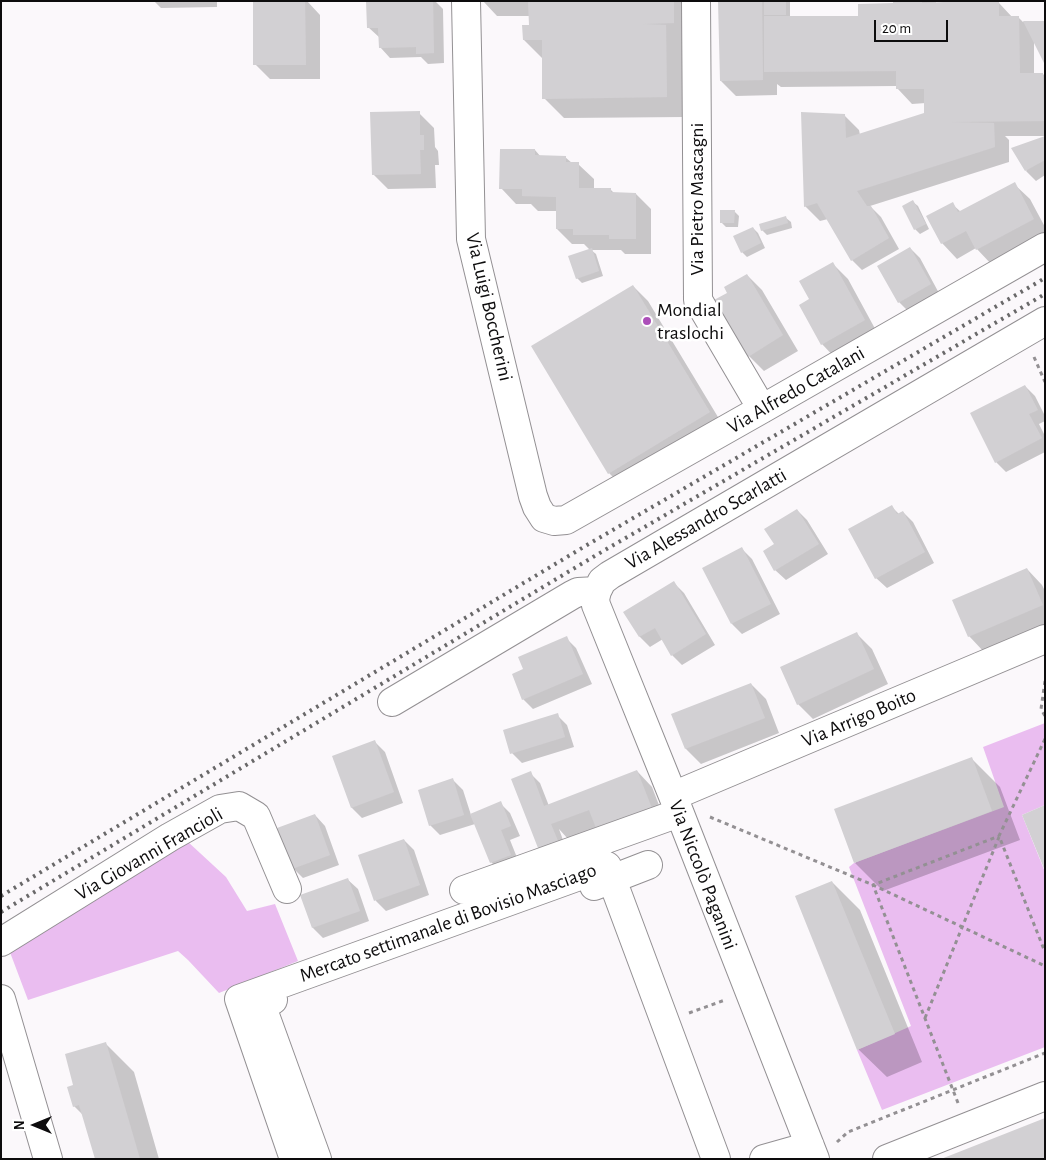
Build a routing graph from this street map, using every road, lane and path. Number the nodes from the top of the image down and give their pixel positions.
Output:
1 (466, 1) edge
2 (696, 1) edge
3 (1045, 247) edge
4 (1034, 327) edge
5 (762, 409) junction
6 (544, 518) joint
7 (597, 591) junction
8 (1045, 639) edge
9 (1045, 681) edge
10 (392, 702) dead end
11 (1045, 716) edge
12 (1045, 739) edge
13 (676, 805) junction
14 (708, 816) dead end
15 (999, 836) junction
16 (648, 864) dead end
17 (607, 881) junction
18 (873, 885) junction
19 (287, 889) dead end
20 (464, 890) dead end
21 (962, 927) junction
22 (4, 940) edge
23 (1045, 952) edge
24 (1045, 966) edge
25 (1, 999) edge
26 (727, 1000) dead end
27 (925, 1019) junction
28 (665, 1023) junction
29 (1045, 1052) edge
30 (953, 1089) junction
31 (1045, 1096) edge
32 (966, 1127) junction
33 (820, 1149) edge
34 (48, 1159) edge
35 (294, 1159) edge
36 (317, 1159) edge
37 (703, 1159) edge
38 (716, 1159) edge
39 (764, 1159) edge
40 (887, 1159) edge

1 - 6 street, Via Luigi Boccherini
2 - 5 street, Via Pietro Mascagni
3 - 5 street, Via Alfredo Catalani
4 - 7 street, Via Alessandro Scarlatti
5 - 6 street, Via Alfredo Catalani
7 - 10 street
7 - 13 street, Via Niccolò Paganini
8 - 13 street, Via Arrigo Boito
9 - 11 path
12 - 15 path
13 - 20 street, Via Arrigo Boito
13 - 33 street, Via Niccolò Paganini
14 - 18 path
15 - 18 path
15 - 21 path
15 - 23 path
16 - 17 street
17 - 28 street, Mercato settimanale di Bovisio Masciago
17 - 35 street, Mercato settimanale di Bovisio Masciago
17 - 36 street
17 - 37 street
18 - 21 path
18 - 27 path
19 - 22 street, Via Giovanni Francioli
21 - 24 path
21 - 27 path
25 - 34 street
26 - 28 path
27 - 30 path
28 - 38 street, Mercato settimanale di Bovisio Masciago
29 - 30 path
30 - 32 path
30 - 33 path
31 - 32 street
32 - 40 street
33 - 39 street

